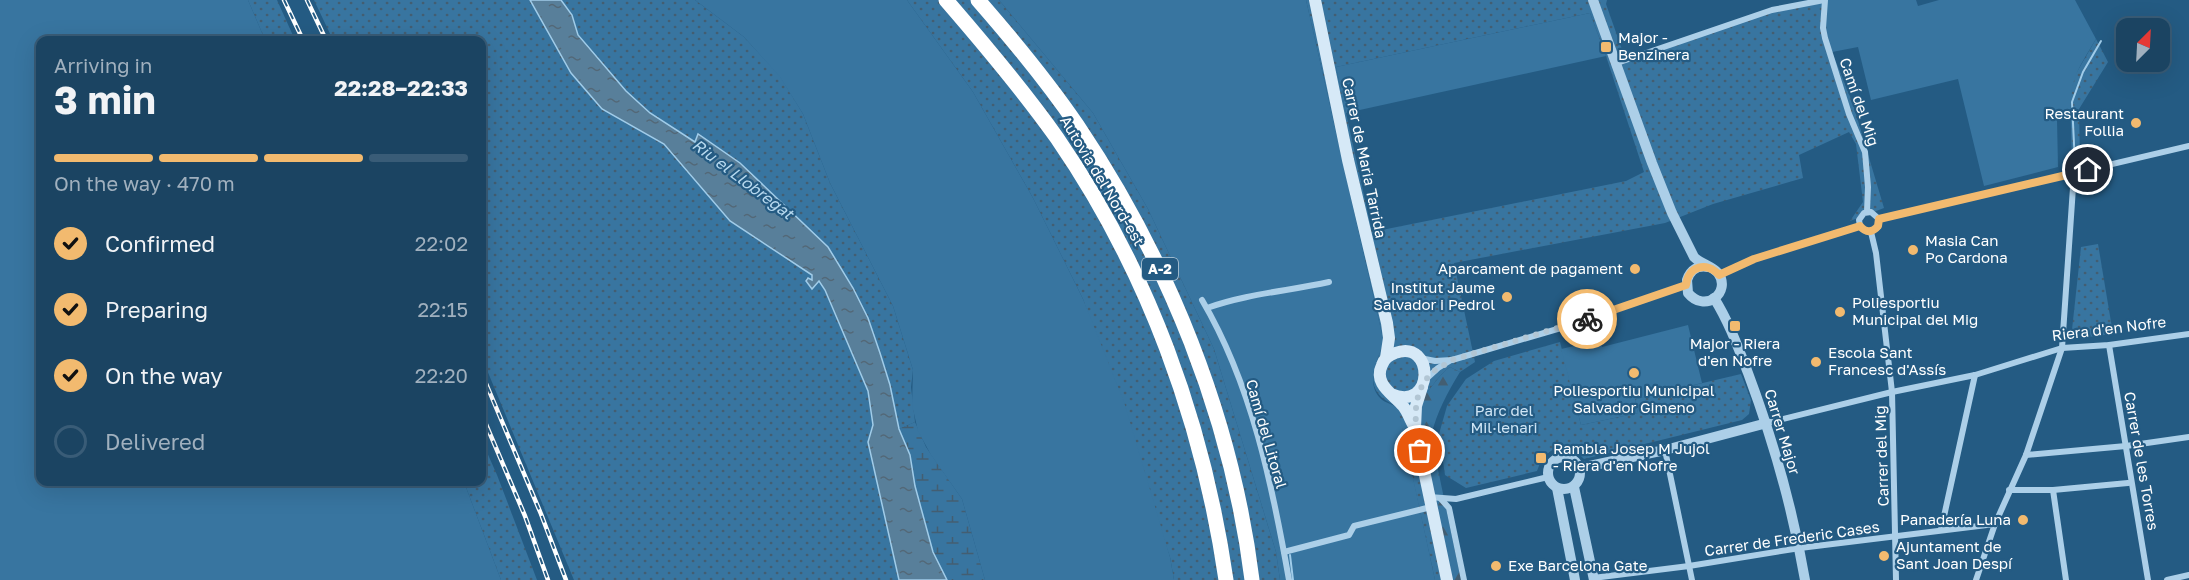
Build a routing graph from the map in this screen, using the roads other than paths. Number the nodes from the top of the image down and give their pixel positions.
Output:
1 (946, 0) edge
2 (978, 0) edge
3 (1315, 0) edge
4 (1593, 0) edge
5 (1825, 0) edge
6 (1617, 63) junction
7 (2189, 146) edge
8 (2074, 173) junction
9 (1867, 212) junction
10 (1879, 219) junction
11 (1860, 226) junction
12 (1871, 232) junction
13 (1694, 256) junction
14 (1708, 267) junction
15 (1691, 272) junction
16 (1719, 275) junction
17 (1329, 282) dead end
18 (1686, 285) junction
19 (1714, 298) junction
20 (1202, 300) dead end
21 (1207, 308) junction
22 (1387, 323) junction
23 (2189, 334) edge
24 (2109, 345) junction
25 (2062, 348) junction
26 (1415, 356) junction
27 (1386, 358) junction
28 (1452, 360) junction
29 (1975, 375) junction
30 (1423, 384) junction
31 (1892, 392) junction
32 (1391, 394) junction
33 (1767, 423) junction
34 (1415, 428) junction
35 (2189, 437) edge
36 (2126, 446) junction
37 (1665, 450) junction
38 (2026, 454) junction
39 (1580, 468) junction
40 (1548, 477) junction
41 (2128, 483) dead end
42 (1574, 487) junction
43 (1557, 488) junction
44 (2008, 490) junction
45 (2053, 490) junction
46 (1456, 499) junction
47 (1434, 501) junction
48 (1449, 508) junction
49 (1995, 524) junction
50 (1243, 527) junction
51 (1219, 529) junction
52 (1941, 530) junction
53 (1896, 536) junction
54 (1800, 548) junction
55 (1284, 552) junction
56 (1689, 567) junction
57 (2189, 575) edge
58 (1594, 579) edge
59 (1220, 580) edge
60 (1226, 580) edge
61 (1252, 580) edge
62 (1257, 580) edge
63 (1289, 580) edge
64 (1447, 580) edge
65 (1464, 580) edge
66 (1575, 580) edge
67 (1692, 580) edge
68 (1805, 580) edge
69 (1896, 580) edge
70 (1976, 580) edge
71 (2066, 580) edge
72 (2148, 580) edge
73 (2167, 580) edge

1 - 51 highway, Autovia del Nord-est / A-2
2 - 50 highway, Autovia del Nord-est / A-2
3 - 22 main road, Carrer de Maria Tarrida
4 - 6 street
5 - 6 street
5 - 9 street, Camí del Mig
6 - 13 street
7 - 8 street
8 - 10 street
8 - 25 street
9 - 10 street
9 - 11 street
10 - 12 street
11 - 12 street
11 - 16 street
12 - 31 street, Carrer del Mig
13 - 14 street
13 - 15 street
14 - 15 street
14 - 16 street
15 - 18 street
16 - 19 street
17 - 21 street
18 - 19 street
18 - 28 street
19 - 33 street, Carrer Major
20 - 21 street, Camí del Litoral
21 - 55 street, Camí del Litoral
22 - 26 main road, Carrer de Maria Tarrida
22 - 27 main road, Carrer de Maria Tarrida
23 - 24 street, Riera d'en Nofre
24 - 25 street, Riera d'en Nofre
24 - 36 street, Carrer de les Torres
25 - 29 street, Riera d'en Nofre
25 - 38 street
26 - 27 main road
26 - 28 street
26 - 30 main road
27 - 32 main road
28 - 30 street
29 - 31 street, Riera d'en Nofre
29 - 52 street
30 - 32 main road
30 - 34 main road
31 - 33 street, Riera d'en Nofre
31 - 53 street, Carrer del Mig
32 - 34 main road
33 - 37 street, Riera d'en Nofre
33 - 54 street, Carrer Major
34 - 47 main road
35 - 36 street
36 - 38 street
36 - 72 street, Carrer de les Torres
37 - 39 street, Riera d'en Nofre
37 - 56 street
38 - 44 street
39 - 40 street
39 - 42 street
40 - 43 street
40 - 46 street
41 - 45 street
42 - 43 street
42 - 58 street
43 - 66 street
44 - 45 street
44 - 49 street
45 - 71 street
46 - 47 street
46 - 48 street
47 - 48 street
47 - 55 street
47 - 64 main road
48 - 65 street
49 - 52 street, Carrer de Frederic Cases
49 - 70 street
50 - 61 highway, Autovia del Nord-est / A-2
50 - 62 highway
51 - 59 highway
51 - 60 highway, Autovia del Nord-est / A-2
52 - 53 street, Carrer de Frederic Cases
53 - 54 street, Carrer de Frederic Cases
53 - 69 street
54 - 56 street, Carrer de Frederic Cases
54 - 68 street, Carrer Major
55 - 63 street, Camí del Litoral
56 - 58 street, Carrer de Frederic Cases
56 - 67 street
57 - 73 street

